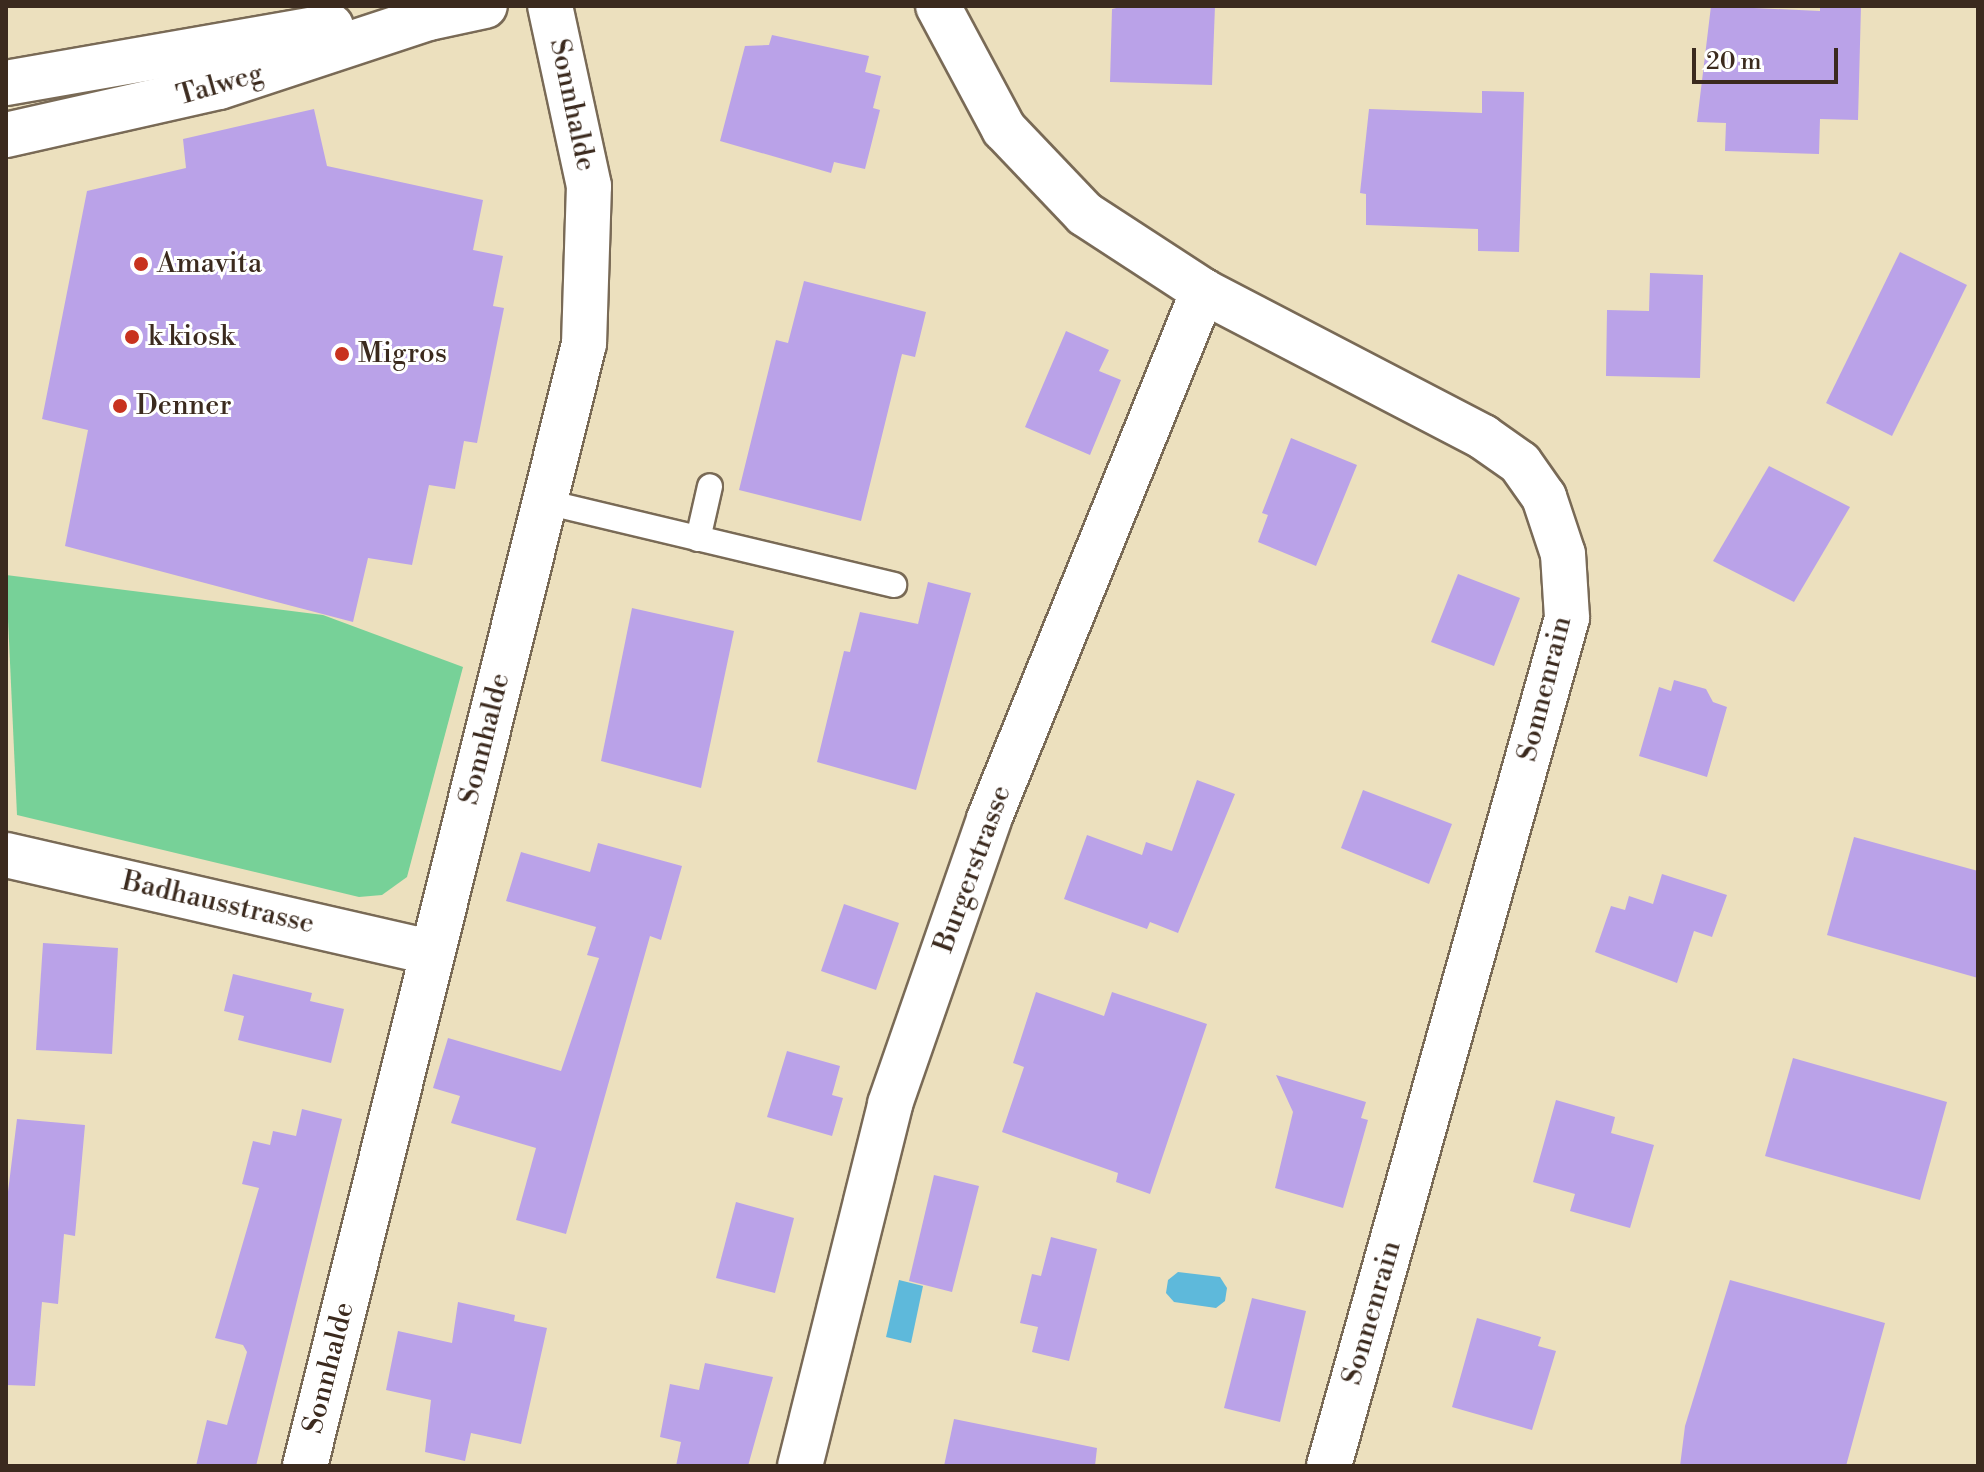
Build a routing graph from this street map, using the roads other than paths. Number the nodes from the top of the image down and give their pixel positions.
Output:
1 (485, 6) edge
2 (550, 6) edge
3 (938, 6) edge
4 (429, 12) edge
5 (6, 83) edge
6 (6, 135) edge
7 (1203, 291) junction
8 (710, 486) dead end
9 (546, 502) junction
10 (698, 539) junction
11 (894, 585) dead end
12 (6, 855) edge
13 (430, 952) junction
14 (305, 1466) edge
15 (800, 1466) edge
16 (1329, 1466) edge

1 - 4 street, Talweg
2 - 9 street, Sonnhalde
3 - 7 street, Sonnenrain
4 - 5 street, Talweg
4 - 6 street, Talweg
7 - 15 street, Burgerstrasse
7 - 16 street, Sonnenrain
8 - 10 lane
9 - 10 lane
9 - 13 street, Sonnhalde
10 - 11 lane
12 - 13 street, Badhausstrasse
13 - 14 street, Sonnhalde

